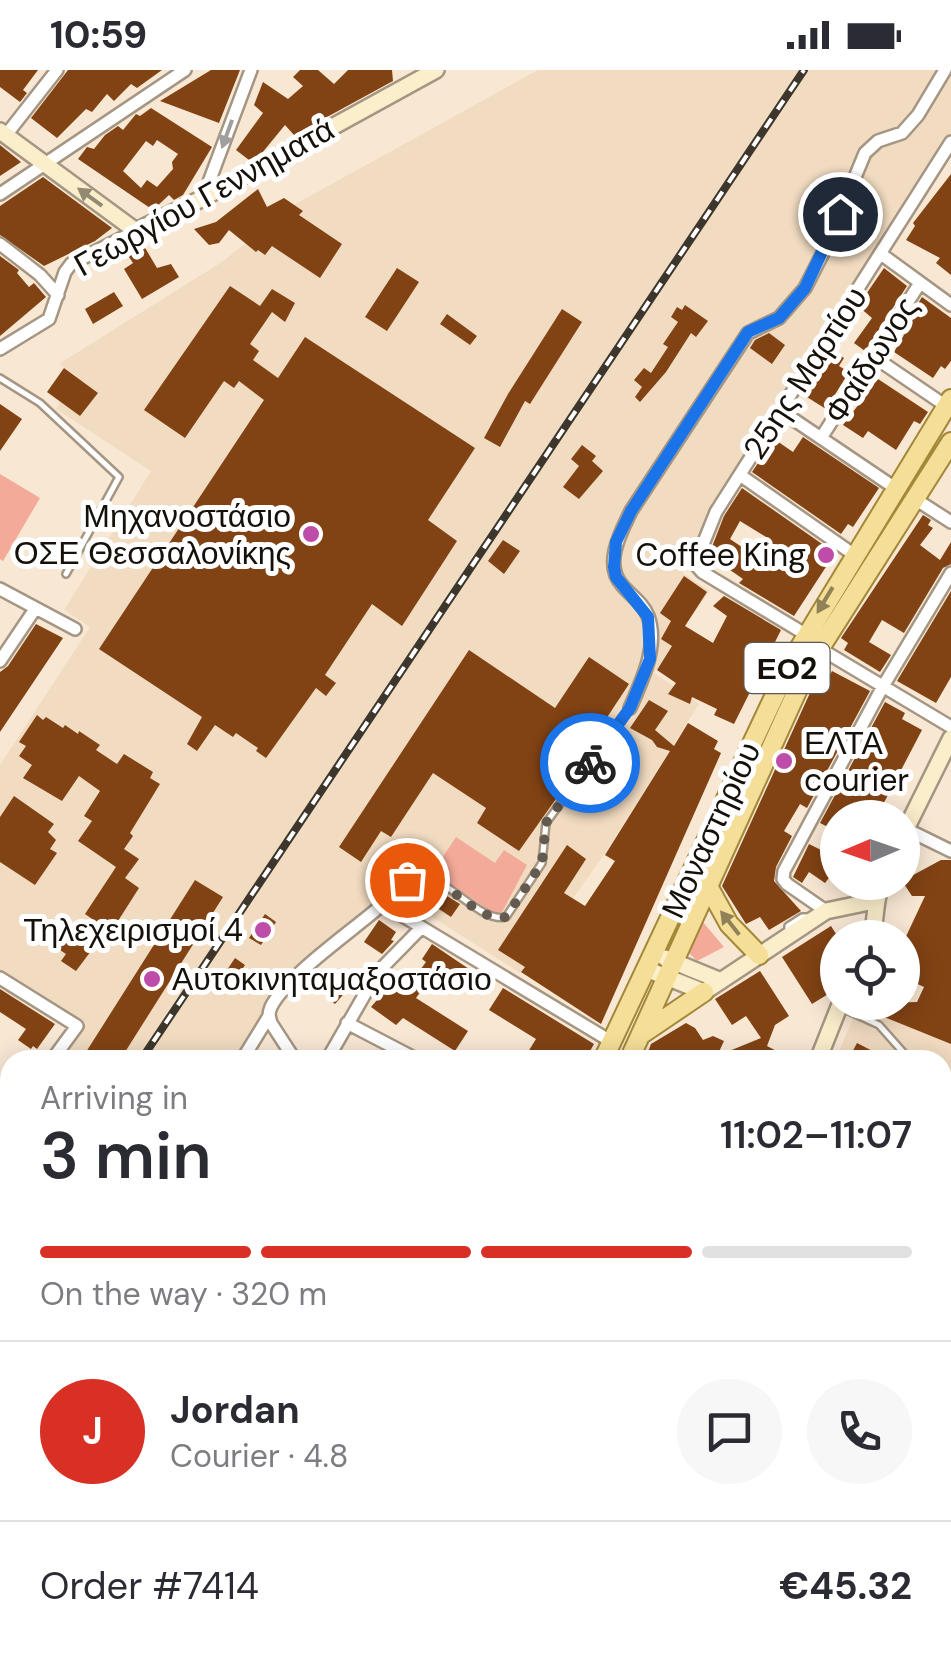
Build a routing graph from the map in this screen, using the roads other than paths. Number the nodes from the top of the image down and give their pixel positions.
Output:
1 (57, 70) edge
2 (184, 70) edge
3 (251, 70) edge
4 (945, 70) edge
5 (425, 72) edge
6 (3, 133) edge
7 (951, 142) edge
8 (43, 163) junction
9 (0, 194) edge
10 (203, 198) junction
11 (136, 231) junction
12 (0, 244) edge
13 (881, 254) junction
14 (68, 268) junction
15 (40, 276) junction
16 (920, 282) junction
17 (58, 295) junction
18 (951, 305) edge
19 (0, 350) edge
20 (874, 357) junction
21 (0, 378) edge
22 (949, 403) edge
23 (781, 411) junction
24 (821, 438) junction
25 (951, 442) edge
26 (740, 475) junction
27 (895, 488) junction
28 (915, 498) junction
29 (951, 522) edge
30 (853, 554) junction
31 (951, 573) edge
32 (66, 574) dead end
33 (0, 589) edge
34 (36, 608) junction
35 (75, 630) dead end
36 (805, 634) junction
37 (819, 648) junction
38 (0, 661) edge
39 (882, 688) junction
40 (630, 708) joint
41 (951, 727) edge
42 (951, 738) edge
43 (920, 801) edge
44 (920, 839) edge
45 (951, 851) edge
46 (708, 886) junction
47 (874, 901) joint
48 (383, 904) junction
49 (826, 911) junction
50 (808, 917) dead end
51 (875, 920) edge
52 (421, 928) junction
53 (788, 931) dead end
54 (759, 955) junction
55 (650, 961) junction
56 (670, 969) junction
57 (0, 978) edge
58 (722, 981) junction
59 (704, 992) junction
60 (269, 1016) junction
61 (834, 1020) edge
62 (869, 1020) edge
63 (347, 1023) junction
64 (641, 1035) junction
65 (612, 1042) junction
66 (59, 1050) edge
67 (248, 1050) edge
68 (290, 1050) edge
69 (332, 1050) edge
70 (399, 1050) edge
71 (608, 1050) edge
72 (634, 1050) edge
73 (822, 1050) edge
74 (901, 1050) edge

1 - 6 street
2 - 8 street
3 -> 10 street
4 - 40 street
5 - 10 street, Γεωργίου Γεννηματά
6 - 8 street
7 - 13 street, 25ης Μαρτίου
8 - 9 street
11 -> 8 street
10 - 11 street, Γεωργίου Γεννηματά
11 - 14 street, Γεωργίου Γεννηματά
12 - 15 street
13 - 16 street
13 - 23 street, 25ης Μαρτίου
14 - 15 street
14 - 17 street, Γεωργίου Γεννηματά
15 - 17 street
16 - 18 street
16 - 20 street, Φαίδωνος
17 - 19 street, Γεωργίου Γεννηματά
20 - 22 street
20 - 24 street, Φαίδωνος
21 - 32 lane
22 - 27 main road, Μοναστηρίου / ΕΟ2
23 - 24 street
23 - 26 street, 25ης Μαρτίου
24 - 27 street
25 - 28 main road, Μοναστηρίου / ΕΟ2
26 - 30 street
26 - 36 street, 25ης Μαρτίου
27 - 30 main road, Μοναστηρίου / ΕΟ2
28 - 29 street
28 - 37 main road, Μοναστηρίου / ΕΟ2
30 -> 36 main road, Μοναστηρίου / ΕΟ2
31 - 39 street
33 - 34 street
34 - 35 street
34 - 38 street
36 - 55 main road, Μοναστηρίου / ΕΟ2
37 - 39 street
37 - 46 main road, Μοναστηρίου / ΕΟ2
39 - 41 street
39 - 49 street
40 - 48 lane
42 - 43 street
44 - 45 street
54 -> 46 main road
46 - 56 main road, Μοναστηρίου / ΕΟ2
47 - 49 street
47 - 51 street
48 - 52 street
48 - 60 street
49 - 54 street
50 - 53 lane
52 - 63 street
52 - 65 street
54 - 58 street
55 - 56 street
55 - 65 main road, Μοναστηρίου / ΕΟ2
56 - 58 street
56 - 59 street
56 - 64 main road, Μοναστηρίου / ΕΟ2
57 - 66 street
58 - 59 street
59 - 64 main road
60 - 67 street
60 - 68 street
61 - 73 street
62 - 74 lane
63 - 69 street
63 - 70 street
64 - 72 main road, Μοναστηρίου / ΕΟ2
65 - 71 main road, Μοναστηρίου / ΕΟ2

